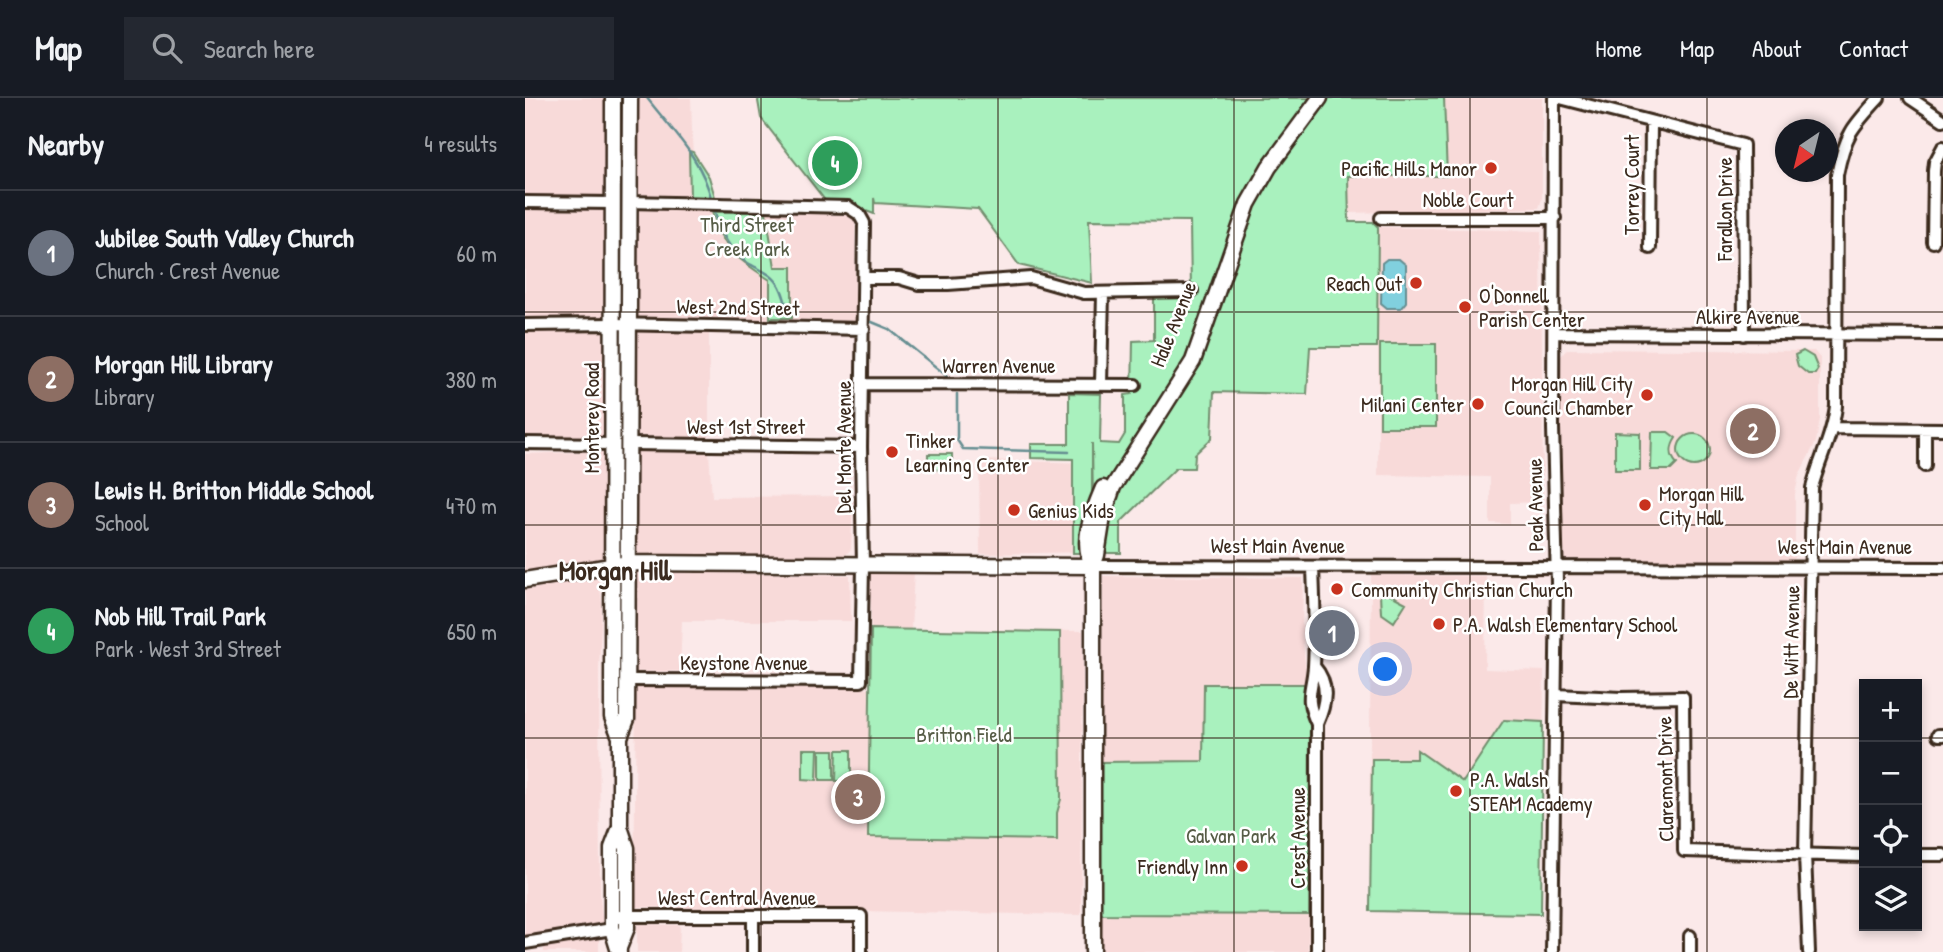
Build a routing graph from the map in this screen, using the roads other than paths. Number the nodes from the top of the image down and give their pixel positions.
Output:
1 (613, 98) edge
2 (630, 98) edge
3 (1309, 98) edge
4 (1320, 98) edge
5 (1554, 98) edge
6 (1560, 98) edge
7 (1879, 98) edge
8 (1910, 98) edge
9 (1943, 120) edge
10 (1651, 122) junction
11 (1943, 147) edge
12 (525, 202) edge
13 (613, 202) junction
14 (628, 202) junction
15 (1381, 218) dead end
16 (1555, 218) junction
17 (1933, 242) dead end
18 (1650, 248) dead end
19 (864, 278) junction
20 (1192, 291) dead end
21 (1103, 293) junction
22 (613, 324) junction
23 (525, 325) edge
24 (629, 325) junction
25 (863, 329) junction
26 (1553, 333) junction
27 (1745, 335) junction
28 (1836, 335) junction
29 (1943, 335) edge
30 (862, 384) junction
31 (1101, 384) junction
32 (1135, 385) dead end
33 (1834, 428) junction
34 (1925, 429) junction
35 (1943, 429) edge
36 (525, 443) edge
37 (612, 444) junction
38 (630, 444) junction
39 (861, 447) junction
40 (1925, 466) dead end
41 (629, 563) junction
42 (612, 565) junction
43 (863, 565) junction
44 (1093, 566) junction
45 (1313, 567) junction
46 (1811, 567) junction
47 (1556, 568) junction
48 (1943, 568) edge
49 (525, 580) edge
50 (1314, 667) junction
51 (628, 680) junction
52 (861, 681) joint
53 (1556, 695) junction
54 (1317, 724) junction
55 (620, 737) junction
56 (1805, 855) junction
57 (1922, 855) edge
58 (1943, 855) edge
59 (1859, 856) edge
60 (753, 916) junction
61 (617, 920) junction
62 (1690, 936) dead end
63 (525, 943) edge
64 (619, 950) edge
65 (753, 952) edge
66 (861, 952) edge
67 (1093, 952) edge
68 (1317, 952) edge
69 (1552, 952) edge
70 (1690, 952) edge
71 (1809, 952) edge

1 - 13 main road, Monterey Road
2 - 14 main road, Monterey Road
3 - 44 main road, Hale Avenue
4 - 44 main road, Hale Avenue
5 - 16 street, Peak Avenue
6 - 10 street, Farallon Drive
7 - 28 street, De Witt Avenue
8 - 9 street
10 - 18 street, Torrey Court
10 - 27 street, Farallon Drive
11 - 17 street
12 - 13 street
13 - 22 main road, Monterey Road
14 - 19 street, Del Monte Avenue
14 - 24 main road, Monterey Road
15 - 16 street, Noble Court
16 - 26 street, Peak Avenue
19 - 21 street
19 - 25 street, Del Monte Avenue
20 - 21 street
21 - 31 street
22 - 23 street, West 2nd Street
22 - 24 street, West 2nd Street
22 - 37 main road, Monterey Road
24 - 25 street, West 2nd Street
24 - 38 main road, Monterey Road
25 - 30 street, Del Monte Avenue
26 - 27 street, Alkire Avenue
26 - 47 street, Peak Avenue
27 - 28 street, Alkire Avenue
28 - 29 street, Alkire Avenue
28 - 33 street, De Witt Avenue
30 - 31 street, Warren Avenue
30 - 39 street, Del Monte Avenue
31 - 32 street, Warren Avenue
33 - 34 street
33 - 46 street, De Witt Avenue
34 - 35 street
34 - 40 street
36 - 37 street
37 - 42 main road, Monterey Road
38 - 39 street, West 1st Street
38 - 41 main road, Monterey Road
39 - 43 street, Del Monte Avenue
41 - 42 main road, West Main Avenue
41 - 43 main road, West Main Avenue
41 - 51 main road, Monterey Road
42 - 49 main road, West Main Avenue
42 - 55 main road, Monterey Road
43 - 44 main road, West Main Avenue
43 - 52 street, Del Monte Avenue
44 - 45 street, West Main Avenue
44 - 67 main road, Hale Avenue
45 - 47 street, West Main Avenue
45 - 50 street, Crest Avenue
46 - 47 street, West Main Avenue
46 - 48 street, West Main Avenue
46 - 56 street, De Witt Avenue
47 - 53 street, Peak Avenue
50 - 54 street, Crest Avenue
50 - 54 street, Crest Avenue
51 - 52 street, Keystone Avenue
51 - 55 main road, Monterey Road
53 - 56 street, Claremont Drive
53 - 69 street, Peak Avenue
54 - 68 street, Crest Avenue
55 - 61 main road, Monterey Road
56 - 59 street, Claremont Drive
56 - 71 street, De Witt Avenue
57 - 58 street
60 - 61 street, West Central Avenue
60 - 65 street
60 - 66 street, West Central Avenue
61 - 63 street, West Central Avenue
61 - 64 main road, Monterey Road
62 - 70 street

